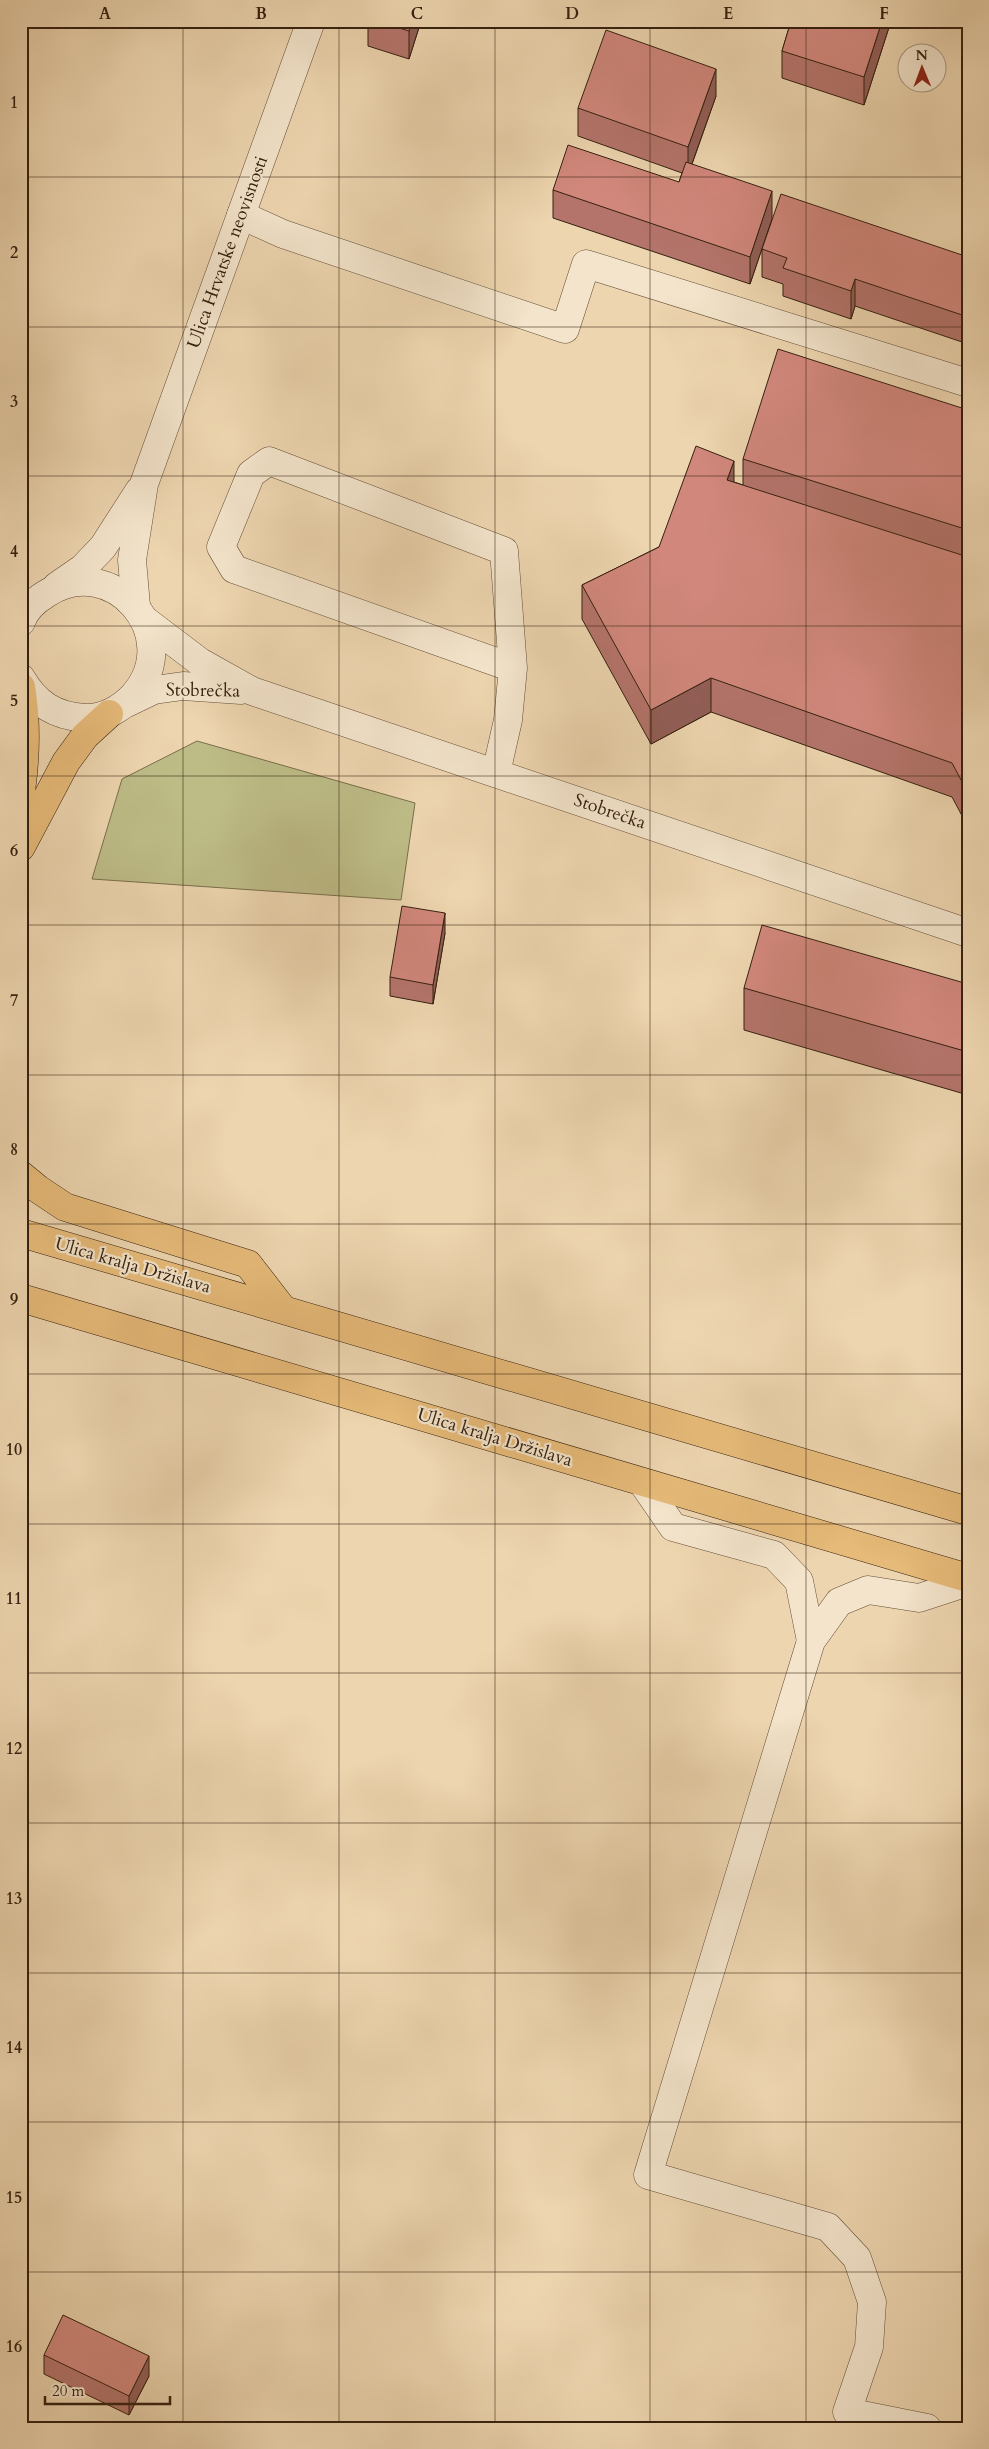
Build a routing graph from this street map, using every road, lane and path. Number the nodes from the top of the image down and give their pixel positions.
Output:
1 (311, 21) edge
2 (241, 215) junction
3 (968, 383) edge
4 (144, 484) junction
5 (33, 603) edge
6 (141, 613) junction
7 (513, 668) junction
8 (21, 678) edge
9 (21, 687) edge
10 (252, 691) junction
11 (118, 708) junction
12 (496, 773) junction
13 (21, 791) edge
14 (21, 847) edge
15 (968, 933) edge
16 (21, 1175) edge
17 (21, 1232) edge
18 (21, 1298) edge
19 (282, 1308) junction
20 (642, 1482) junction
21 (968, 1510) edge
22 (968, 1578) edge
23 (968, 1582) edge
24 (812, 1641) junction
25 (927, 2428) edge

1 - 2 street, Ulica Hrvatske neovisnosti
2 - 3 street
2 - 4 street, Ulica Hrvatske neovisnosti
4 - 5 street, Ulica Hrvatske neovisnosti
4 - 6 street, Ulica Hrvatske neovisnosti
5 - 6 street, Stobrečka
6 - 10 street, Stobrečka
6 - 11 street, Ulica Hrvatske neovisnosti
7 - 7 street
7 - 12 street
8 - 11 street, Stobrečka
9 - 13 highway
10 - 11 street, Stobrečka
10 - 12 street, Stobrečka
11 - 14 highway
12 - 15 street, Stobrečka
16 - 19 highway
17 - 19 highway, Ulica kralja Držislava
18 - 20 highway, Ulica kralja Držislava
19 - 21 highway, Ulica kralja Držislava
20 - 22 highway, Ulica kralja Držislava
20 - 24 street
23 - 24 street
24 - 25 street

